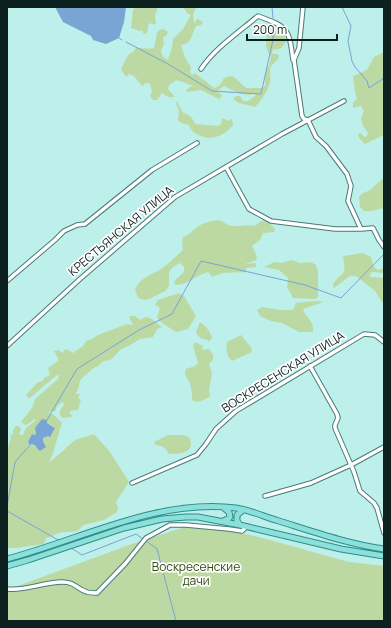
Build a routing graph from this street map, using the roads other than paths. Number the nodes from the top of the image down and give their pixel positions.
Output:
1 (303, 7) edge
2 (294, 60) junction
3 (201, 69) dead end
4 (344, 101) dead end
5 (308, 120) junction
6 (197, 143) dead end
7 (226, 167) junction
8 (361, 230) junction
9 (384, 247) edge
10 (7, 281) edge
11 (384, 342) edge
12 (7, 346) edge
13 (310, 366) junction
14 (384, 447) edge
15 (351, 465) junction
16 (132, 483) dead end
17 (265, 496) dead end
18 (222, 507) junction
19 (243, 510) junction
20 (222, 521) junction
21 (240, 525) junction
22 (246, 526) junction
23 (384, 534) edge
24 (384, 543) edge
25 (384, 549) edge
26 (384, 556) edge
27 (7, 559) edge
28 (7, 566) edge
29 (7, 589) edge

1 - 2 street
2 - 3 street
2 - 5 street
4 - 5 street, КРЕСТЬЯНСКАЯ УЛИЦА
5 - 7 street, КРЕСТЬЯНСКАЯ УЛИЦА
5 - 8 street
6 - 10 street
7 - 8 street
7 - 12 street, КРЕСТЬЯНСКАЯ УЛИЦА
8 - 9 street
11 - 13 street, ВОСКРЕСЕНСКАЯ УЛИЦА
13 - 15 street
13 - 16 street, ВОСКРЕСЕНСКАЯ УЛИЦА
14 - 15 street
15 - 17 street
15 - 23 street
18 - 19 main road
18 - 20 main road
18 - 27 main road
19 - 21 main road
19 - 25 main road
20 - 21 main road
20 - 28 main road
21 - 22 main road
22 - 26 main road
22 - 29 street
24 - 25 street

